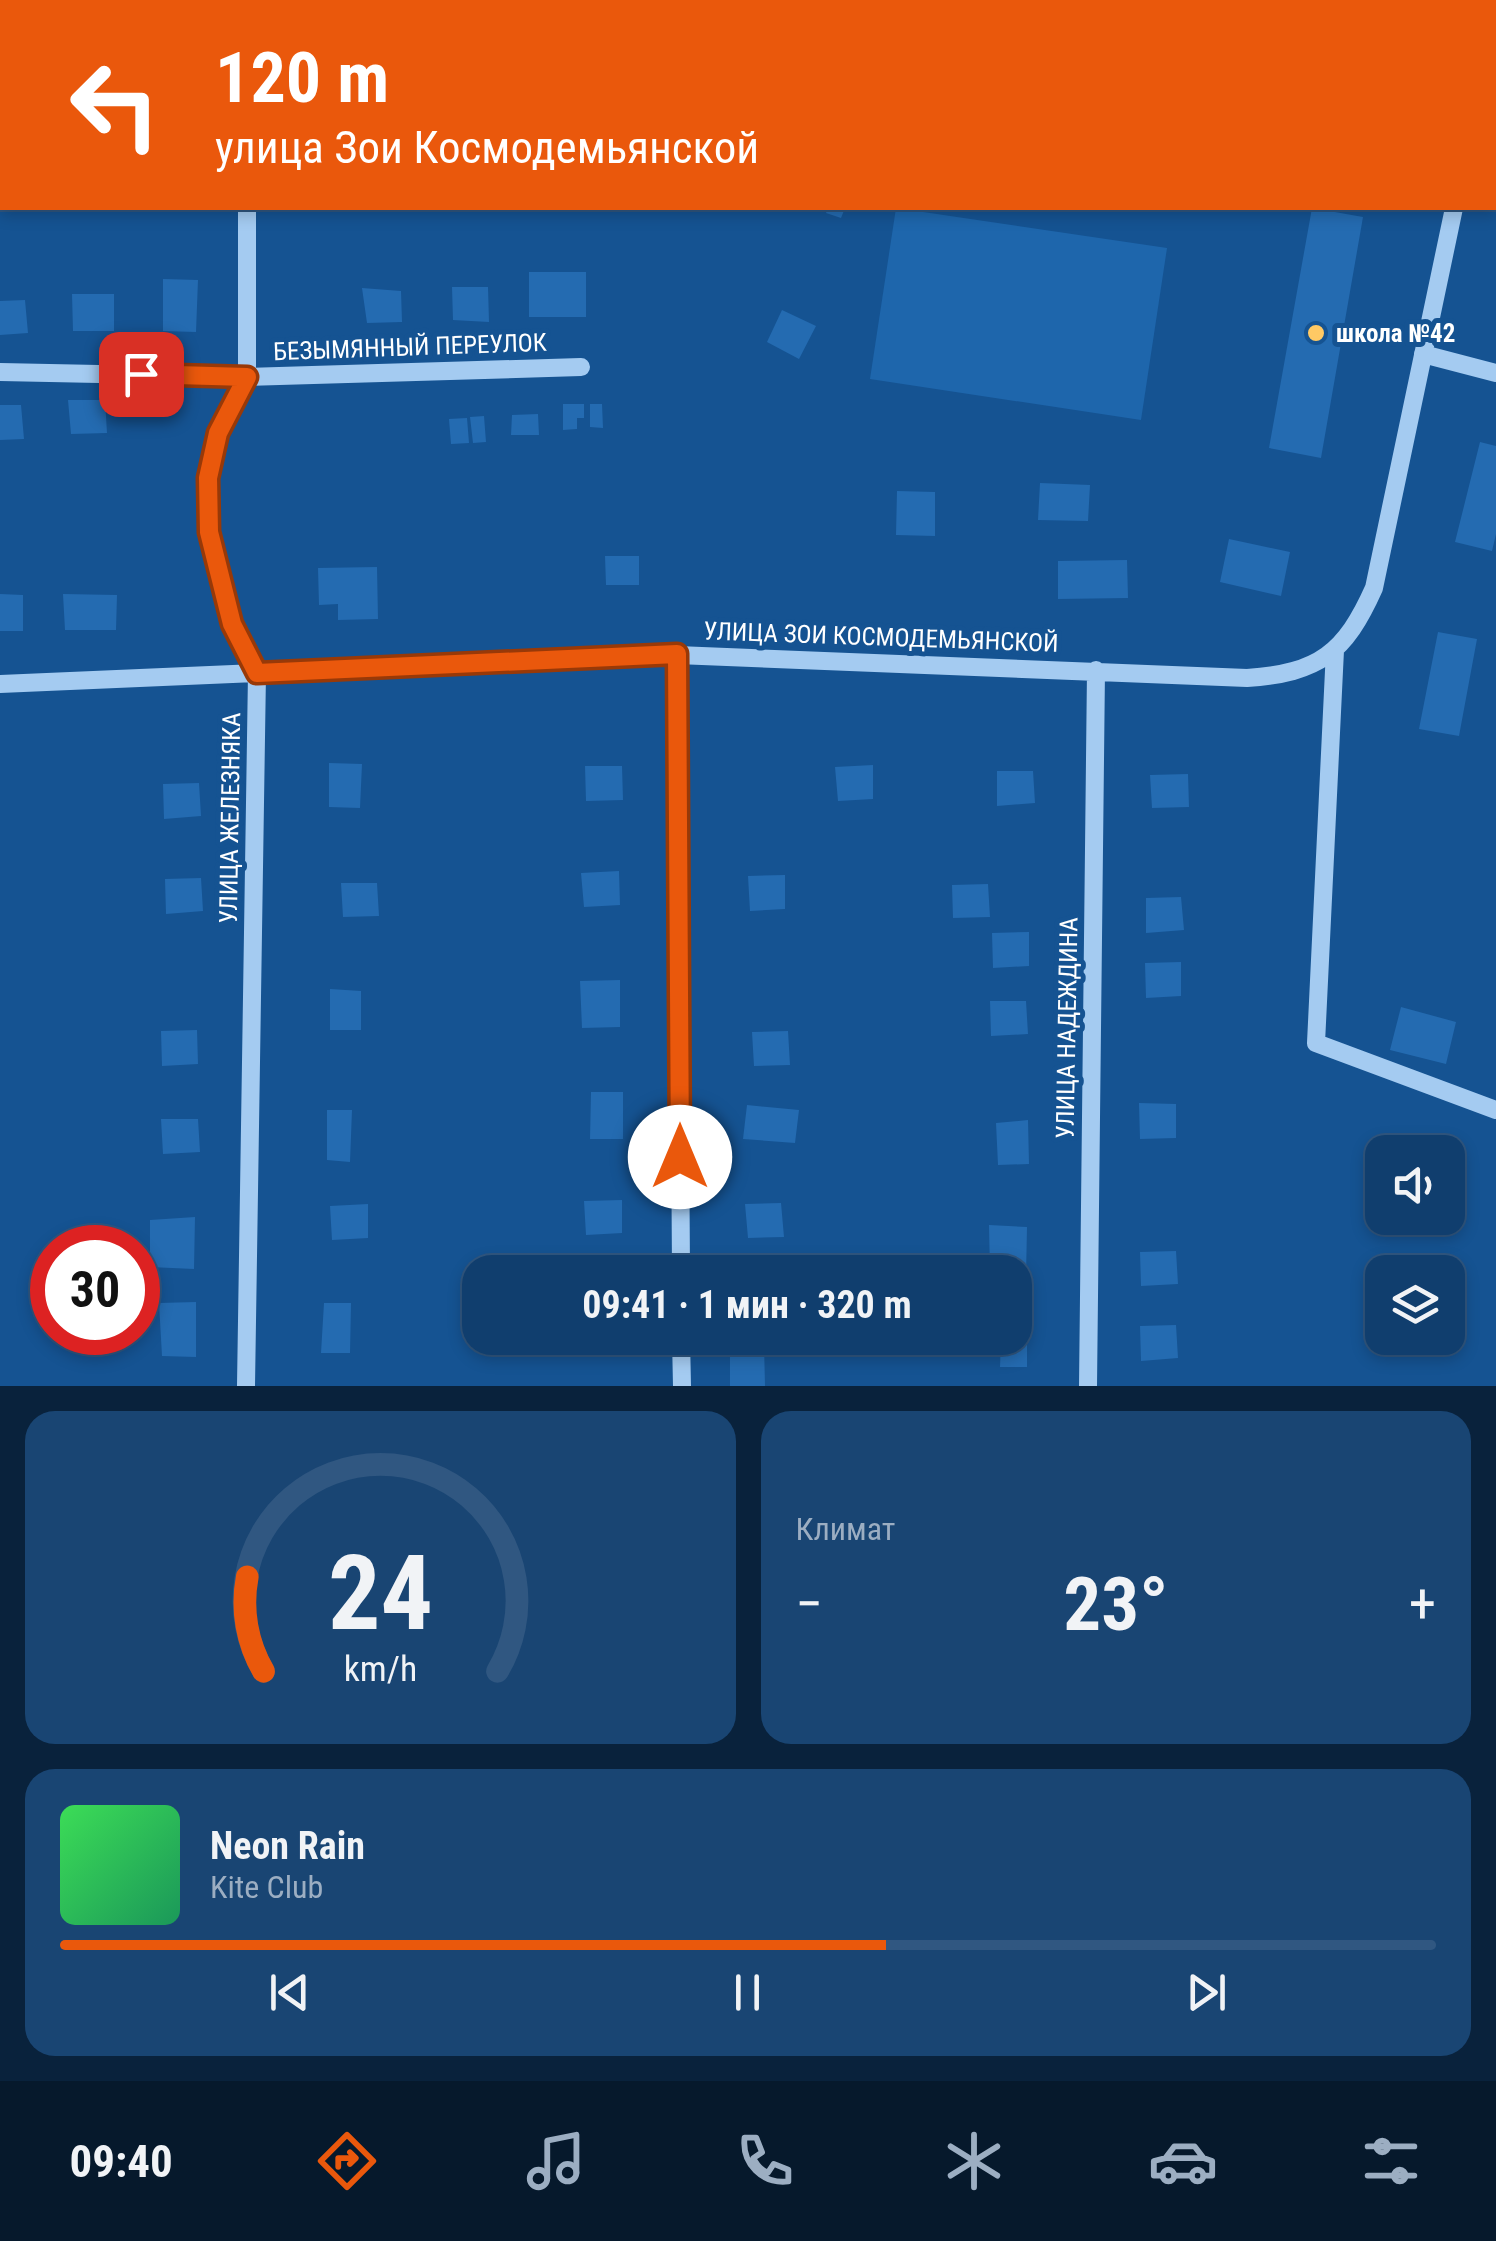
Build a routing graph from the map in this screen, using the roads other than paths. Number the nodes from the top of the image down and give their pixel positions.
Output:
1 (247, 210) edge
2 (1454, 210) edge
3 (1423, 354) junction
4 (581, 367) dead end
5 (0, 372) edge
6 (1496, 372) edge
7 (247, 377) junction
8 (1335, 650) junction
9 (677, 654) junction
10 (1096, 670) junction
11 (257, 673) junction
12 (0, 684) edge
13 (1496, 1110) edge
14 (681, 1255) edge
15 (681, 1355) edge
16 (246, 1386) edge
17 (682, 1386) edge
18 (1088, 1386) edge

1 - 7 street, УЛИЦА ЖЕЛЕЗНЯКА
2 - 3 street
3 - 6 street
3 - 8 street
4 - 7 street, БЕЗЫМЯННЫЙ ПЕРЕУЛОК
5 - 7 street, БЕЗЫМЯННЫЙ ПЕРЕУЛОК
7 - 11 street, УЛИЦА ЖЕЛЕЗНЯКА
8 - 10 street, УЛИЦА ЗОИ КОСМОДЕМЬЯНСКОЙ
8 - 13 street
9 - 10 street, УЛИЦА ЗОИ КОСМОДЕМЬЯНСКОЙ
9 - 11 street, УЛИЦА ЗОИ КОСМОДЕМЬЯНСКОЙ
9 - 14 street
10 - 18 street, УЛИЦА НАДЕЖДИНА
11 - 12 street, УЛИЦА ЗОИ КОСМОДЕМЬЯНСКОЙ
11 - 16 street, УЛИЦА ЖЕЛЕЗНЯКА
15 - 17 street

